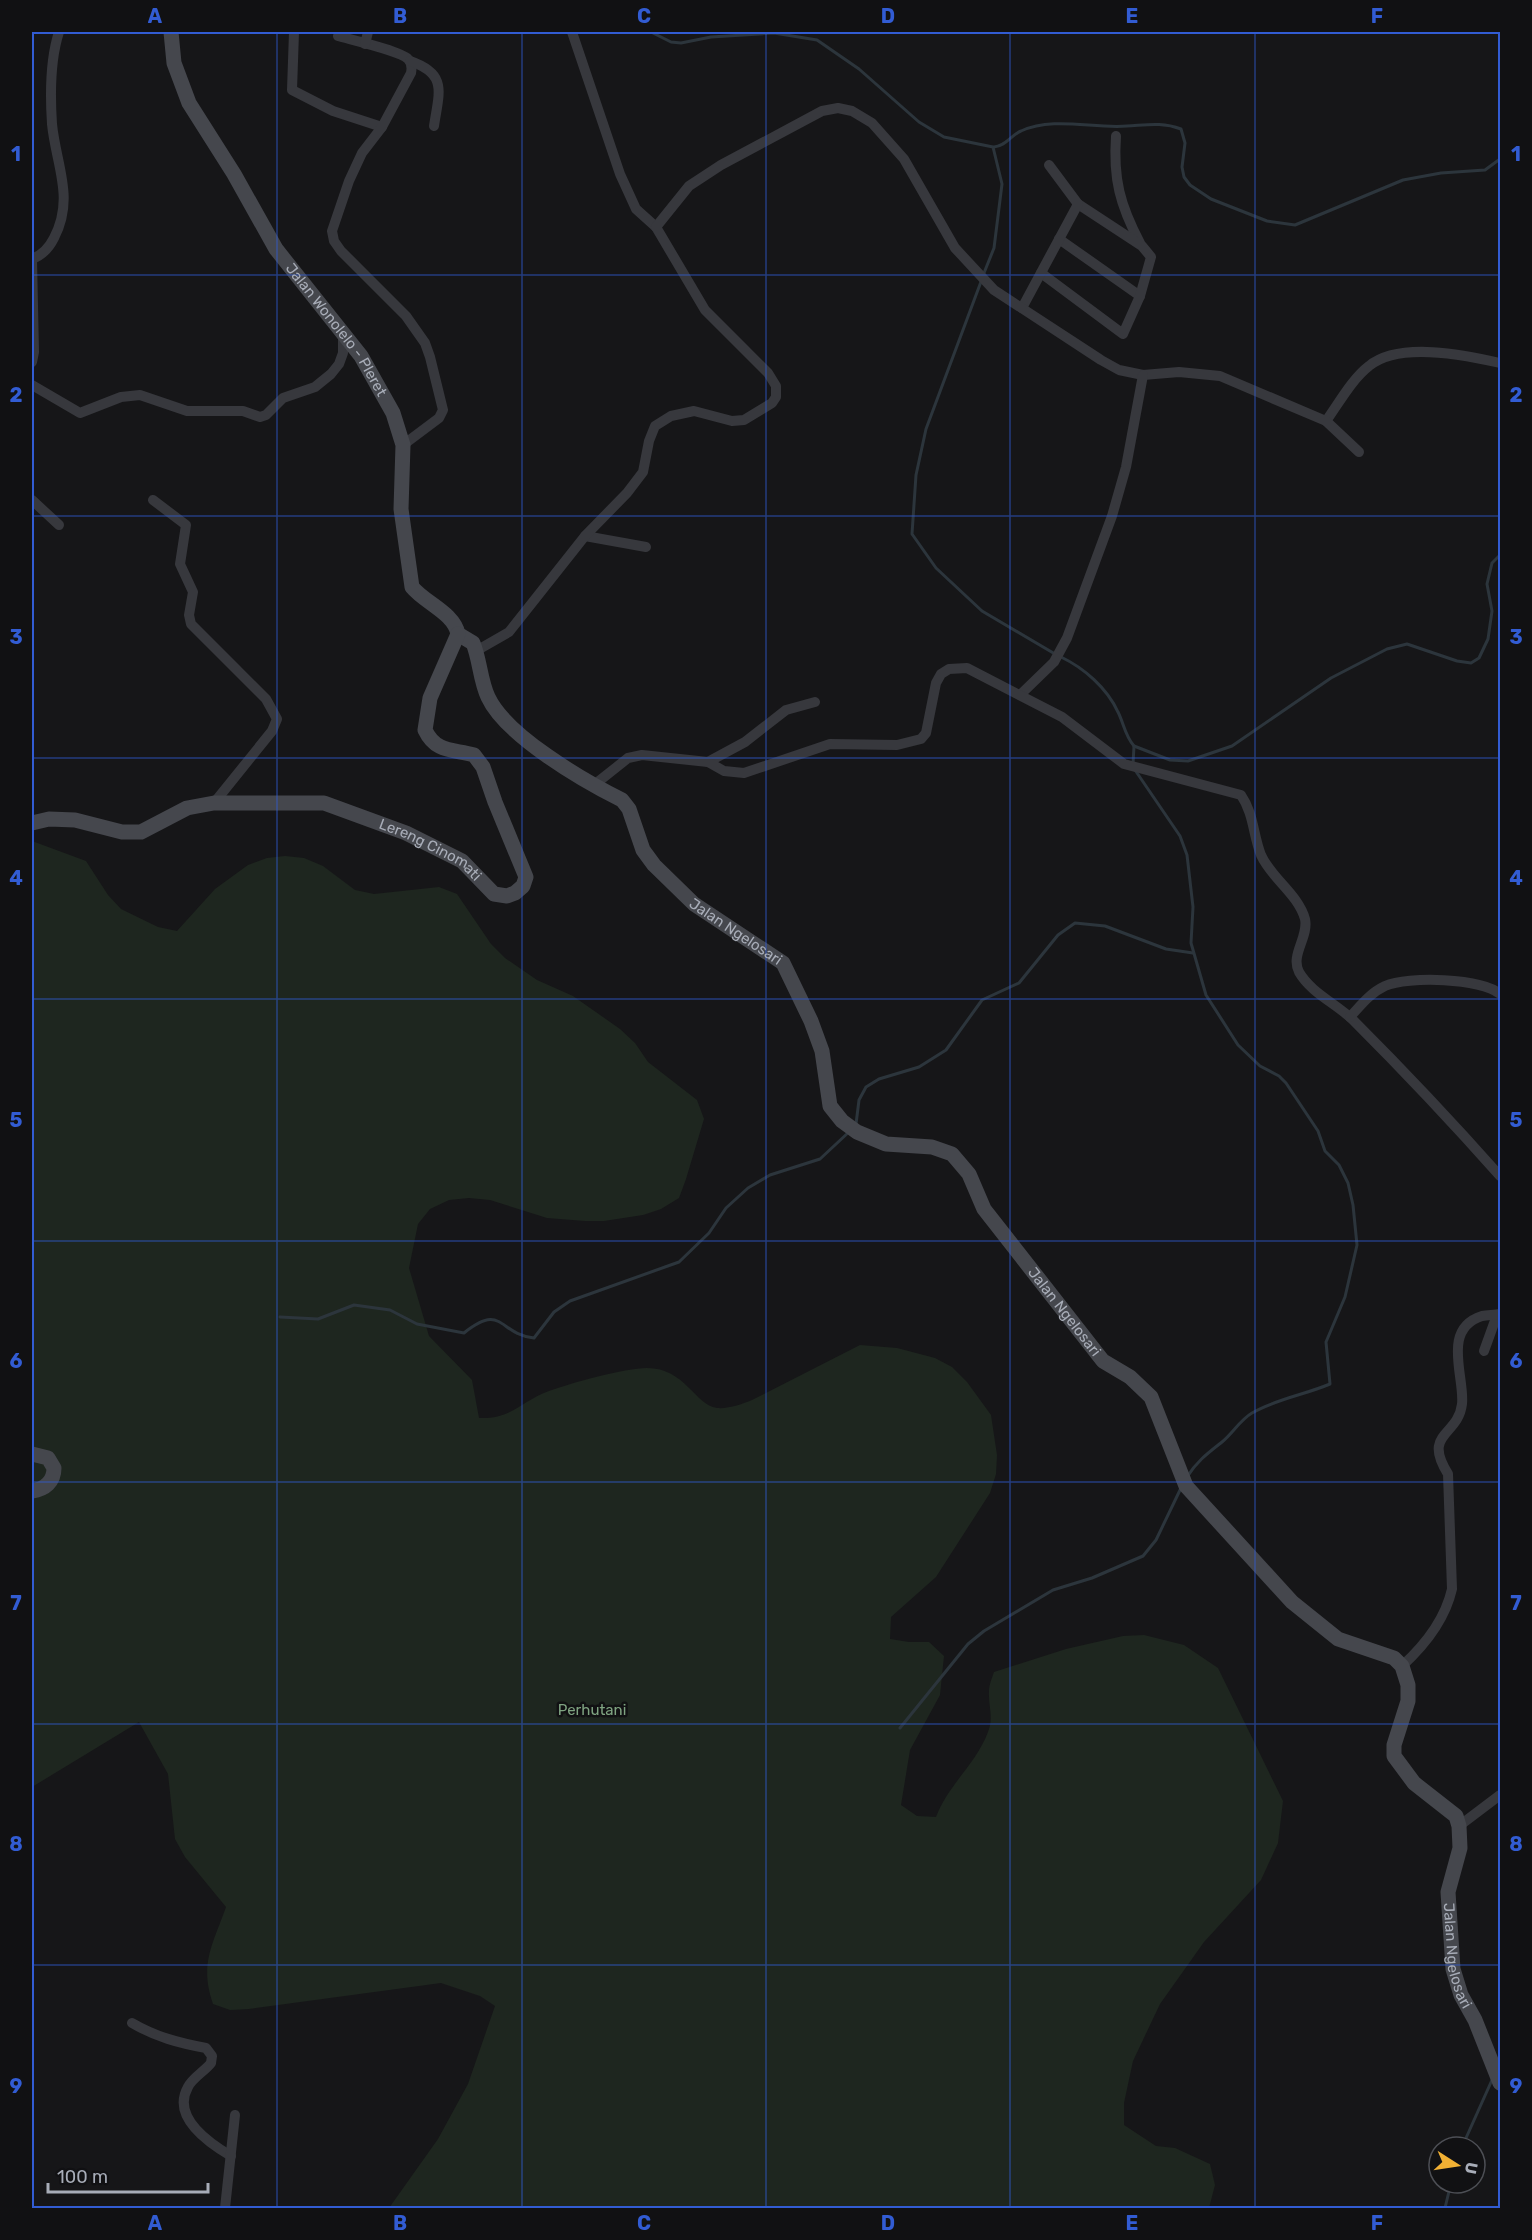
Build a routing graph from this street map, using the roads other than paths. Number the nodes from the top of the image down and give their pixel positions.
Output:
1 (59, 32) edge
2 (171, 32) edge
3 (294, 32) edge
4 (368, 32) edge
5 (572, 32) edge
6 (338, 36) dead end
7 (365, 44) junction
8 (410, 61) junction
9 (434, 126) dead end
10 (382, 127) junction
11 (1116, 136) dead end
12 (1049, 165) dead end
13 (1078, 204) junction
14 (656, 227) junction
15 (1059, 239) junction
16 (1142, 246) junction
17 (32, 259) edge
18 (1041, 273) junction
19 (1140, 296) junction
20 (1022, 308) junction
21 (344, 333) junction
22 (32, 362) edge
23 (1500, 363) edge
24 (1143, 375) junction
25 (32, 385) edge
26 (1326, 421) junction
27 (403, 445) junction
28 (1359, 452) dead end
29 (32, 500) edge
30 (153, 500) dead end
31 (59, 525) dead end
32 (585, 536) junction
33 (646, 547) dead end
34 (458, 634) junction
35 (476, 651) junction
36 (1020, 695) junction
37 (814, 702) dead end
38 (708, 762) junction
39 (594, 785) junction
40 (214, 803) junction
41 (32, 823) edge
42 (1500, 994) edge
43 (1350, 1017) junction
44 (1500, 1176) edge
45 (1499, 1314) edge
46 (1484, 1351) dead end
47 (32, 1454) edge
48 (32, 1491) edge
49 (1402, 1666) junction
50 (1500, 1795) edge
51 (1459, 1826) junction
52 (132, 2023) dead end
53 (1500, 2083) edge
54 (234, 2115) dead end
55 (231, 2156) junction
56 (225, 2208) edge

1 - 17 street
2 - 21 street, Jalan Wonolelo - Pleret
3 - 10 street
4 - 7 street
5 - 14 street
6 - 7 street
7 - 8 street
8 - 9 street
8 - 10 street
10 - 27 street
11 - 16 street
12 - 13 street
13 - 15 street
13 - 16 street
14 - 20 street
14 - 32 street
15 - 18 street
15 - 19 street
16 - 19 street
17 - 22 street
18 - 19 street
18 - 20 street
20 - 24 street
21 - 25 street
21 - 27 street, Jalan Wonolelo - Pleret
23 - 26 street
24 - 26 street
24 - 36 street
26 - 28 street
27 - 34 street, Jalan Wonolelo - Pleret
29 - 31 street
30 - 40 street
32 - 33 street
32 - 35 street
34 - 35 street
34 - 40 street, Lereng Cinomati
35 - 39 street, Jalan Ngelosari
36 - 38 street
36 - 43 street
37 - 38 street
38 - 39 street
39 - 49 street, Jalan Ngelosari
40 - 41 street, Lereng Cinomati
42 - 43 street
43 - 44 street
45 - 46 street
45 - 49 street
47 - 48 street
49 - 51 street
50 - 51 street
51 - 53 street, Jalan Ngelosari
52 - 55 street
54 - 55 street
55 - 56 street

